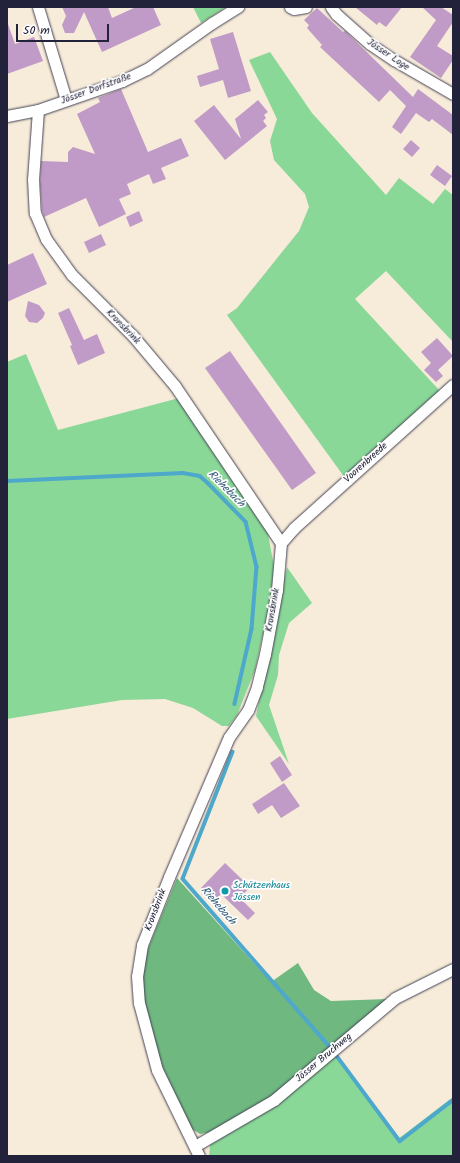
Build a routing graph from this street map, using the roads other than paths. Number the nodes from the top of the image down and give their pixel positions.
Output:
1 (38, 7) edge
2 (238, 7) edge
3 (290, 7) edge
4 (306, 7) edge
5 (331, 7) edge
6 (453, 94) edge
7 (66, 100) junction
8 (38, 110) junction
9 (7, 116) edge
10 (453, 385) edge
11 (281, 543) junction
12 (453, 969) edge
13 (197, 1151) edge

1 - 7 street
2 - 7 street, Jösser Dorfstraße
3 - 4 street
5 - 6 street, Jösser Loge
7 - 8 street, Jösser Dorfstraße
8 - 9 street, Jösser Dorfstraße
8 - 11 street, Kronsbrink
10 - 11 street, Voorenbreede
11 - 13 street, Kronsbrink
12 - 13 street, Jösser Bruchweg

